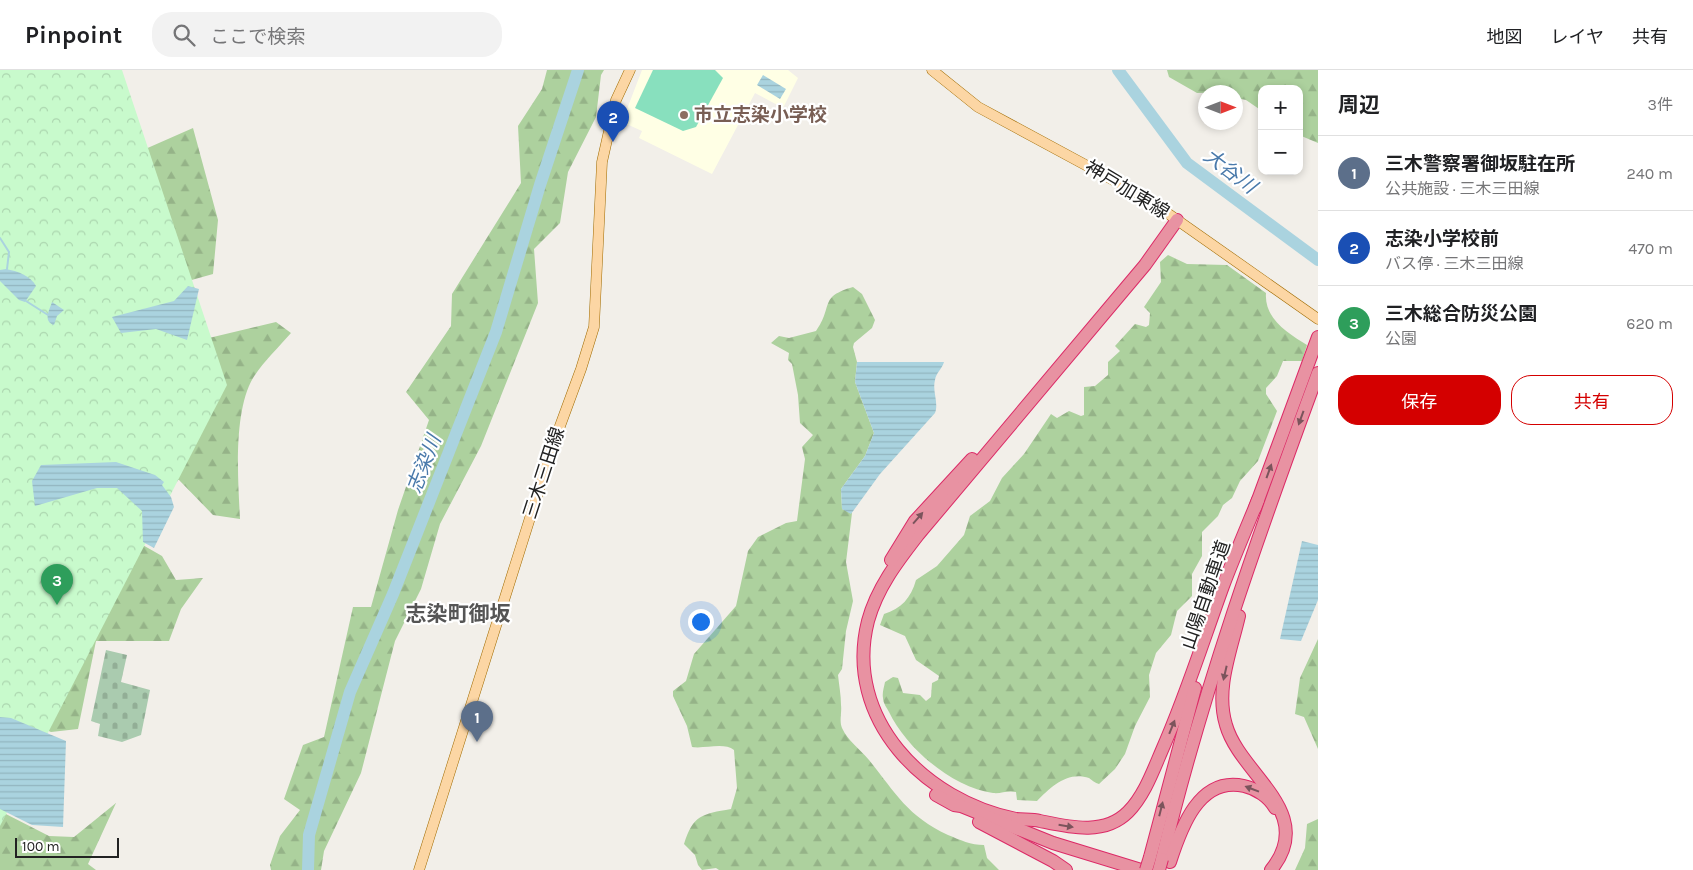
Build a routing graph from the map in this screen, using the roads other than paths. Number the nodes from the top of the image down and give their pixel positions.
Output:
1 (630, 70) edge
2 (932, 70) edge
3 (1177, 220) junction
4 (1318, 319) edge
5 (1318, 337) edge
6 (1318, 373) edge
7 (1274, 491) junction
8 (1258, 500) junction
9 (954, 805) junction
10 (1018, 819) junction
11 (1163, 865) edge
12 (419, 870) edge
13 (1066, 870) edge
14 (1141, 870) edge
15 (1146, 870) edge
16 (1260, 870) edge
17 (1271, 870) edge

1 - 12 main road, 三木三田線
2 - 3 main road, 神戸加東線
3 - 4 main road, 神戸加東線
9 -> 3 highway
3 - 10 highway
8 -> 5 highway, 山陽自動車道
6 -> 7 highway, 山陽自動車道
7 - 11 highway, 山陽自動車道
7 -> 17 highway
10 -> 8 highway
11 -> 8 highway, 山陽自動車道
9 - 13 highway
9 - 14 highway
10 - 11 highway
11 - 15 highway, 山陽自動車道, bridge
16 -> 11 highway

